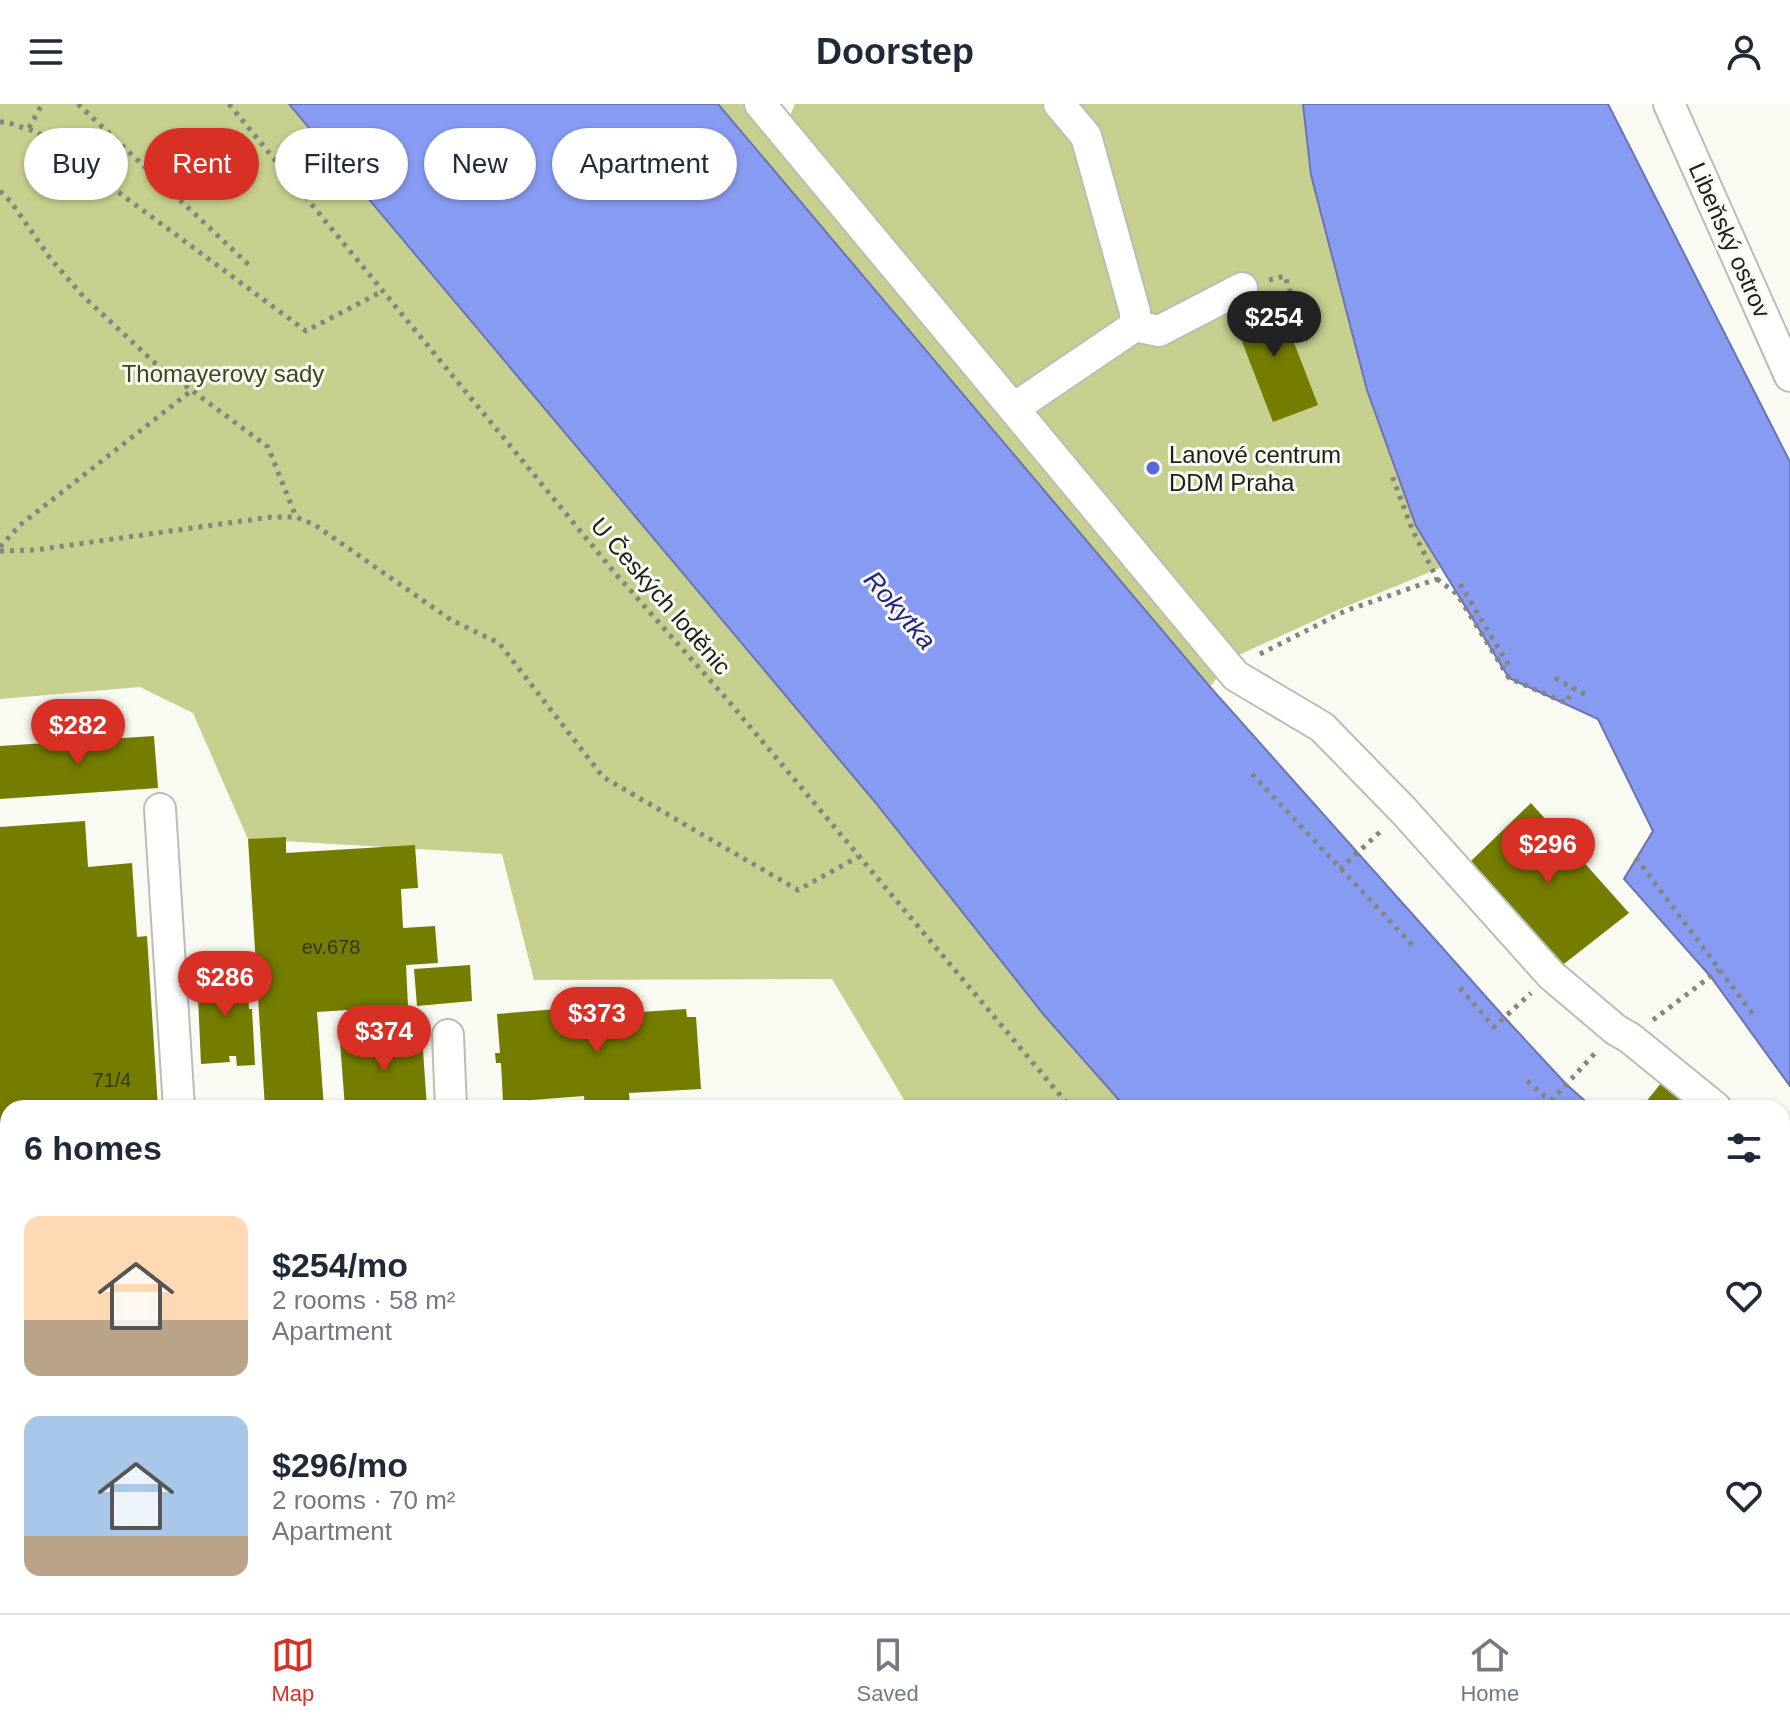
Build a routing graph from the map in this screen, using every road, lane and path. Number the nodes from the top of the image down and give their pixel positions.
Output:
1 (42, 104) edge
2 (78, 104) edge
3 (229, 104) edge
4 (760, 104) edge
5 (1059, 104) edge
6 (1669, 104) edge
7 (0, 122) edge
8 (29, 128) joint
9 (0, 191) edge
10 (128, 199) edge
11 (249, 265) dead end
12 (1285, 276) dead end
13 (1242, 288) dead end
14 (383, 291) junction
15 (1135, 326) junction
16 (1301, 342) dead end
17 (1790, 376) edge
18 (191, 391) junction
19 (1014, 408) junction
20 (1391, 473) dead end
21 (296, 517) junction
22 (0, 549) edge
23 (1437, 579) junction
24 (1457, 594) junction
25 (1230, 669) junction
26 (1511, 669) dead end
27 (1555, 678) dead end
28 (1574, 688) junction
29 (1590, 697) dead end
30 (1252, 774) dead end
31 (160, 809) dead end
32 (1358, 852) dead end
33 (858, 857) junction
34 (1636, 858) dead end
35 (1340, 869) junction
36 (1416, 949) dead end
37 (1719, 970) junction
38 (1460, 988) dead end
39 (1504, 1017) dead end
40 (1755, 1017) dead end
41 (1623, 1034) junction
42 (448, 1035) dead end
43 (1527, 1081) dead end
44 (178, 1100) edge
45 (451, 1100) edge
46 (1064, 1100) edge
47 (1550, 1100) edge
48 (1552, 1100) edge
49 (1706, 1100) edge

1 - 8 path
2 - 11 path
3 - 14 path, U Českých loděnic
4 - 19 street
5 - 15 street
6 - 17 street, Libeňský ostrov
7 - 8 path
9 - 18 path
10 - 14 path
12 - 16 path
13 - 15 street
14 - 33 path, U Českých loděnic
15 - 19 street
18 - 21 path
18 - 22 path
19 - 25 street
20 - 23 path
21 - 22 path
21 - 33 path
23 - 24 path
23 - 25 path
24 - 26 path
24 - 28 path
25 - 41 street
27 - 28 path
28 - 29 path
30 - 35 path
31 - 44 street
32 - 35 path
33 - 46 path, U Českých loděnic
34 - 37 path
35 - 36 path
37 - 40 path
37 - 41 path
38 - 39 path
41 - 48 path
41 - 49 street
42 - 45 street
43 - 47 path

